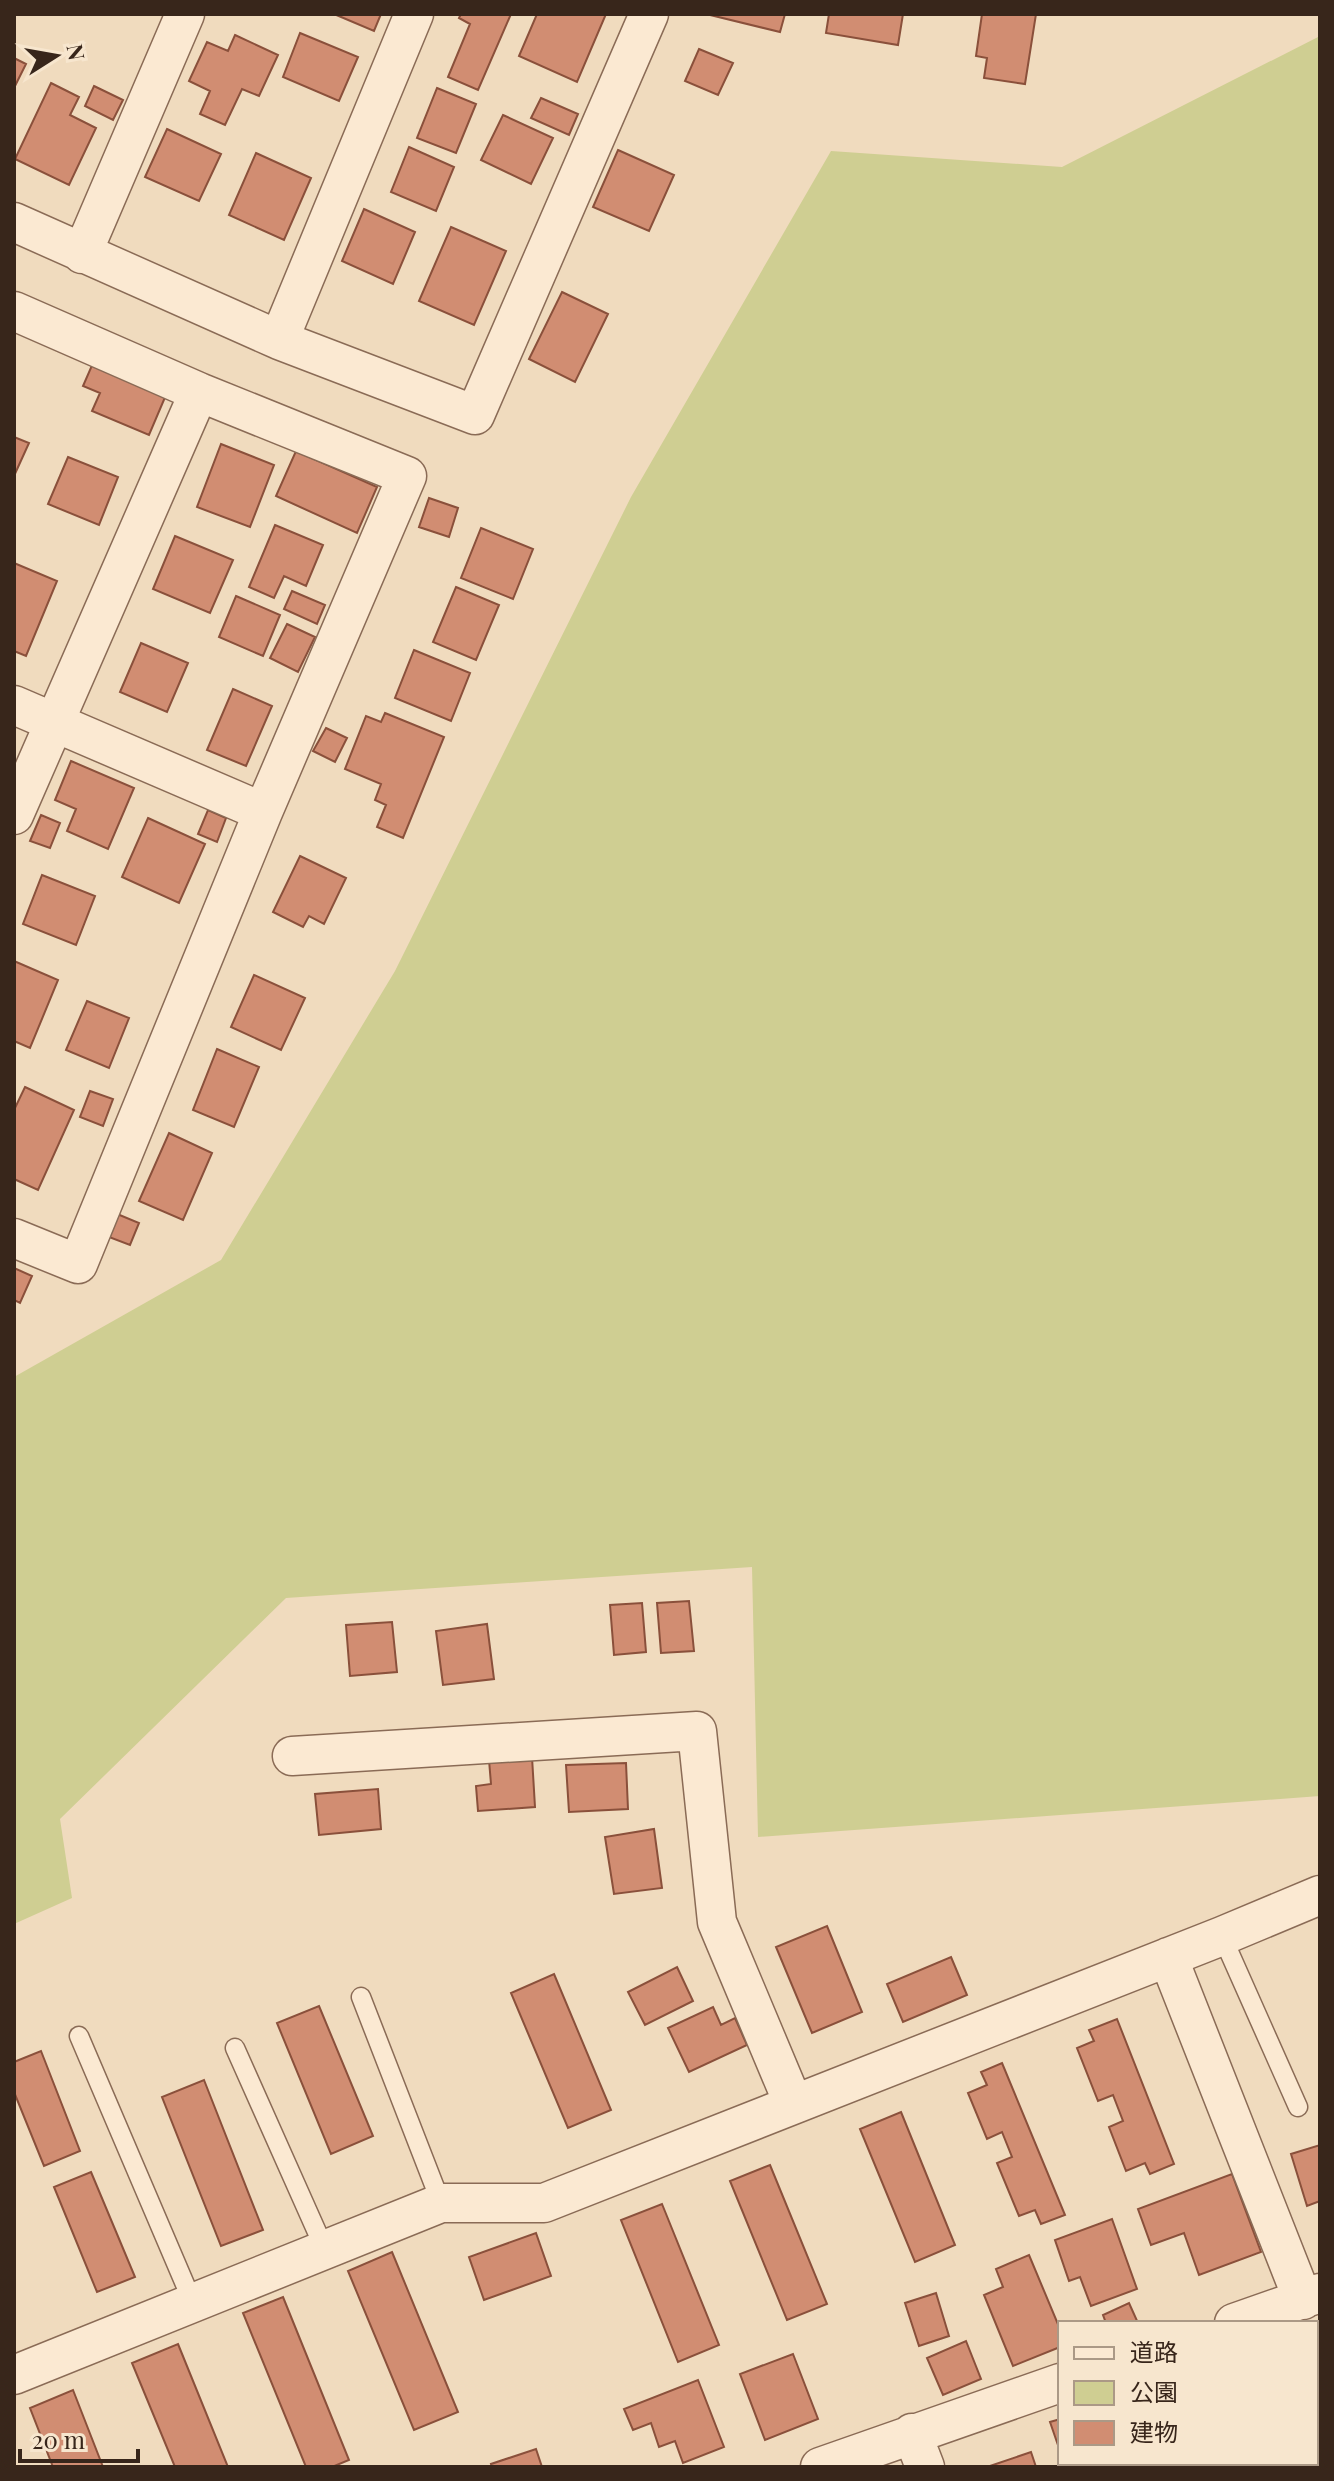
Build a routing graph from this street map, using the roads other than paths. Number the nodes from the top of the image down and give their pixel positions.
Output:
1 (185, 14) edge
2 (414, 14) edge
3 (649, 14) edge
4 (14, 222) edge
5 (82, 254) junction
6 (14, 311) edge
7 (279, 340) junction
8 (199, 392) junction
9 (14, 705) edge
10 (53, 723) junction
11 (263, 812) junction
12 (14, 815) edge
13 (14, 1238) edge
14 (292, 1756) dead end
15 (1320, 1895) edge
16 (1222, 1936) junction
17 (1168, 1957) junction
18 (361, 1997) dead end
19 (79, 2036) dead end
20 (235, 2048) dead end
21 (793, 2103) junction
22 (1298, 2107) dead end
23 (441, 2203) junction
24 (325, 2250) junction
25 (1311, 2296) edge
26 (193, 2303) junction
27 (1240, 2321) edge
28 (14, 2375) edge
29 (1058, 2384) edge
30 (918, 2450) edge
31 (820, 2467) edge

1 - 5 street
2 - 7 street
3 - 7 street
4 - 5 street
5 - 7 street
6 - 8 street
8 - 10 street
8 - 11 street
9 - 10 street
10 - 11 street
10 - 12 street
11 - 13 street
14 - 21 street
15 - 16 street
16 - 17 street
16 - 22 lane
17 - 21 street
17 - 25 street
18 - 23 lane
19 - 26 lane
20 - 24 lane
21 - 23 street
23 - 24 street
24 - 26 street
25 - 27 street
26 - 28 street
29 - 30 street
30 - 31 street

